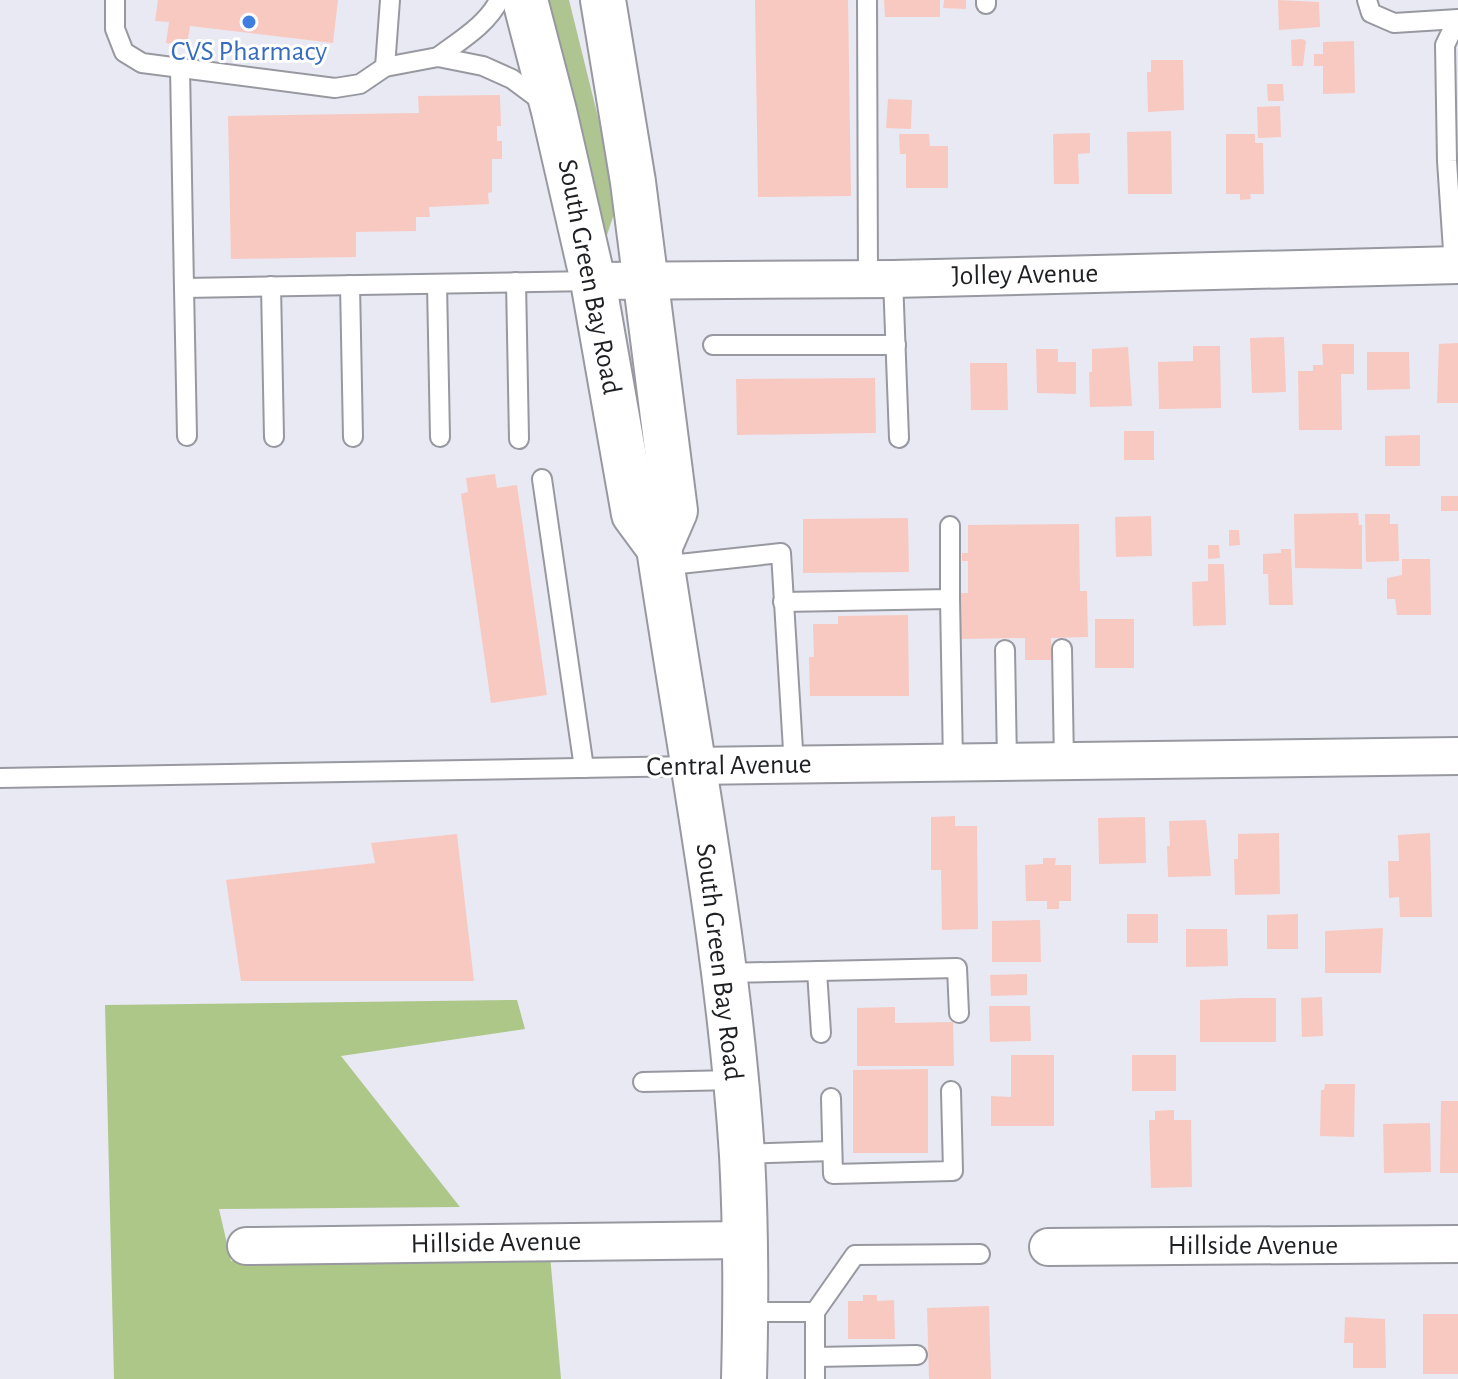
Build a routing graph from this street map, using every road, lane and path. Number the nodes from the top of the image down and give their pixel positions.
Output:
1 (115, 0) edge
2 (390, 0) edge
3 (499, 0) edge
4 (525, 0) edge
5 (603, 0) edge
6 (867, 0) edge
7 (1367, 0) edge
8 (1458, 19) edge
9 (438, 57) junction
10 (180, 67) junction
11 (385, 67) junction
12 (554, 111) junction
13 (1456, 265) edge
14 (880, 279) junction
15 (645, 280) junction
16 (593, 281) junction
17 (516, 282) junction
18 (437, 284) junction
19 (350, 285) junction
20 (271, 286) junction
21 (184, 288) junction
22 (713, 345) dead end
23 (896, 345) junction
24 (187, 436) dead end
25 (274, 437) dead end
26 (353, 437) dead end
27 (440, 437) dead end
28 (899, 438) dead end
29 (519, 439) dead end
30 (542, 479) dead end
31 (950, 526) dead end
32 (660, 557) junction
33 (950, 599) junction
34 (783, 602) junction
35 (1062, 649) dead end
36 (1005, 650) dead end
37 (1458, 756) edge
38 (1007, 762) junction
39 (1064, 762) junction
40 (953, 763) junction
41 (692, 766) junction
42 (794, 766) junction
43 (584, 768) junction
44 (0, 778) edge
45 (817, 971) junction
46 (723, 973) junction
47 (959, 1013) dead end
48 (821, 1033) dead end
49 (735, 1080) junction
50 (643, 1082) dead end
51 (951, 1091) dead end
52 (831, 1098) dead end
53 (832, 1151) junction
54 (742, 1154) junction
55 (746, 1240) junction
56 (1458, 1244) edge
57 (246, 1246) dead end
58 (1048, 1247) dead end
59 (980, 1254) dead end
60 (746, 1312) junction
61 (815, 1312) junction
62 (917, 1355) dead end
63 (815, 1357) junction
64 (744, 1379) edge
65 (815, 1379) edge

1 - 10 lane
2 - 11 lane
3 - 9 lane
4 - 12 main road, South Green Bay Road
5 - 15 main road, South Green Bay Road
6 - 14 lane
7 - 8 lane
8 - 13 lane
9 - 11 lane
9 - 12 lane
10 - 11 lane
10 - 21 lane
12 - 16 main road, South Green Bay Road
13 - 14 street, Jolley Avenue
14 - 15 street, Jolley Avenue
14 - 23 lane
15 - 16 street, Jolley Avenue
15 - 32 main road, South Green Bay Road
16 - 17 lane
16 - 32 main road, South Green Bay Road
17 - 18 lane
17 - 29 lane
18 - 19 lane
18 - 27 lane
19 - 20 lane
19 - 26 lane
20 - 21 lane
20 - 25 lane
21 - 24 lane
22 - 23 lane
23 - 28 lane
30 - 43 lane
31 - 33 lane
32 - 34 lane
32 - 41 main road, South Green Bay Road
33 - 34 lane
33 - 40 lane
34 - 42 lane
35 - 39 lane
36 - 38 lane
37 - 39 street, Central Avenue
38 - 39 street, Central Avenue
38 - 40 street, Central Avenue
40 - 42 street, Central Avenue
41 - 42 street, Central Avenue
41 - 43 lane, Central Avenue
41 - 46 main road, South Green Bay Road
43 - 44 lane, Central Avenue
45 - 46 lane
45 - 47 lane
45 - 48 lane
46 - 49 main road, South Green Bay Road
49 - 50 lane
49 - 54 main road, South Green Bay Road
51 - 53 lane
52 - 53 lane
53 - 54 lane
54 - 55 main road, South Green Bay Road
55 - 57 street, Hillside Avenue
55 - 60 main road, South Green Bay Road
56 - 58 street, Hillside Avenue
59 - 61 lane
60 - 61 lane
60 - 64 main road, South Green Bay Road
61 - 63 lane
62 - 63 lane
63 - 65 lane

